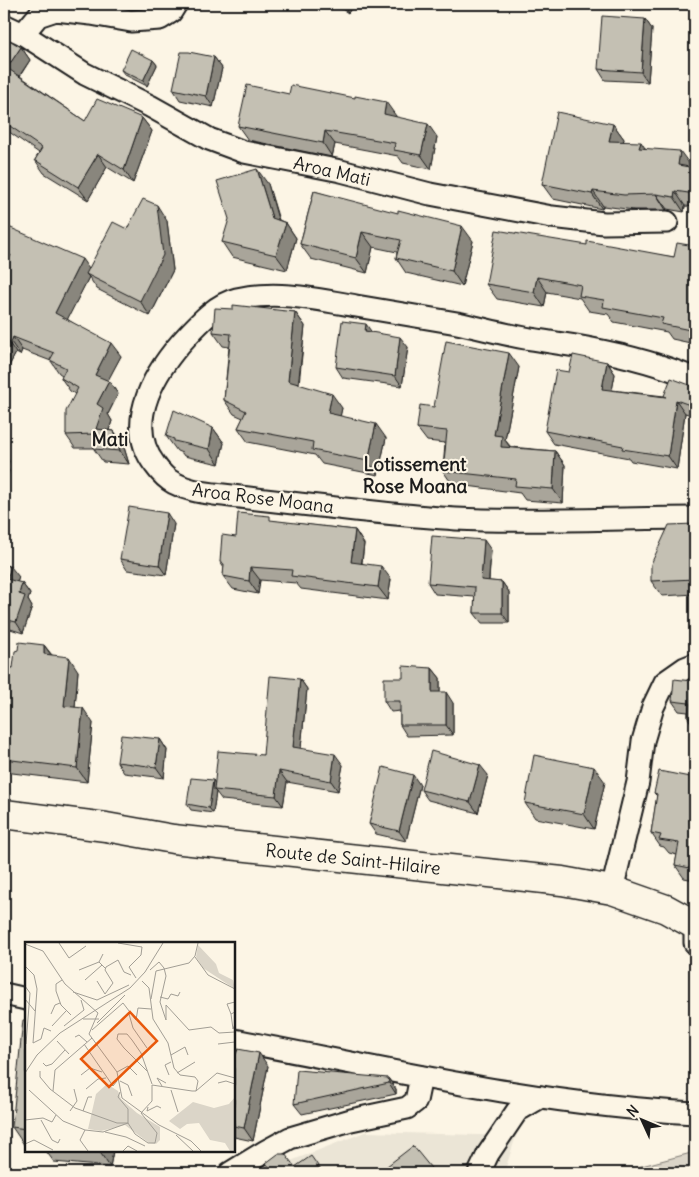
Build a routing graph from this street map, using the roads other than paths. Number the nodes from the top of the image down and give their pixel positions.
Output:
1 (176, 4) edge
2 (4, 25) edge
3 (24, 34) junction
4 (667, 222) dead end
5 (695, 379) edge
6 (695, 518) edge
7 (695, 664) edge
8 (4, 814) edge
9 (612, 890) junction
10 (695, 924) edge
11 (695, 942) edge
12 (4, 994) edge
13 (25, 999) edge
14 (235, 1040) edge
15 (421, 1077) junction
16 (541, 1097) junction
17 (695, 1113) edge
18 (230, 1173) edge
19 (479, 1173) edge

1 - 3 street
2 - 3 street, Aroa Mati
3 - 4 street, Aroa Mati
5 - 6 street, Aroa Rose Moana
7 - 9 street
8 - 9 main road, Route de Saint-Hilaire
9 - 10 main road, Route de Saint-Hilaire
10 - 11 street
12 - 13 street
14 - 15 street
15 - 16 street
15 - 18 street
16 - 17 street
16 - 19 street

